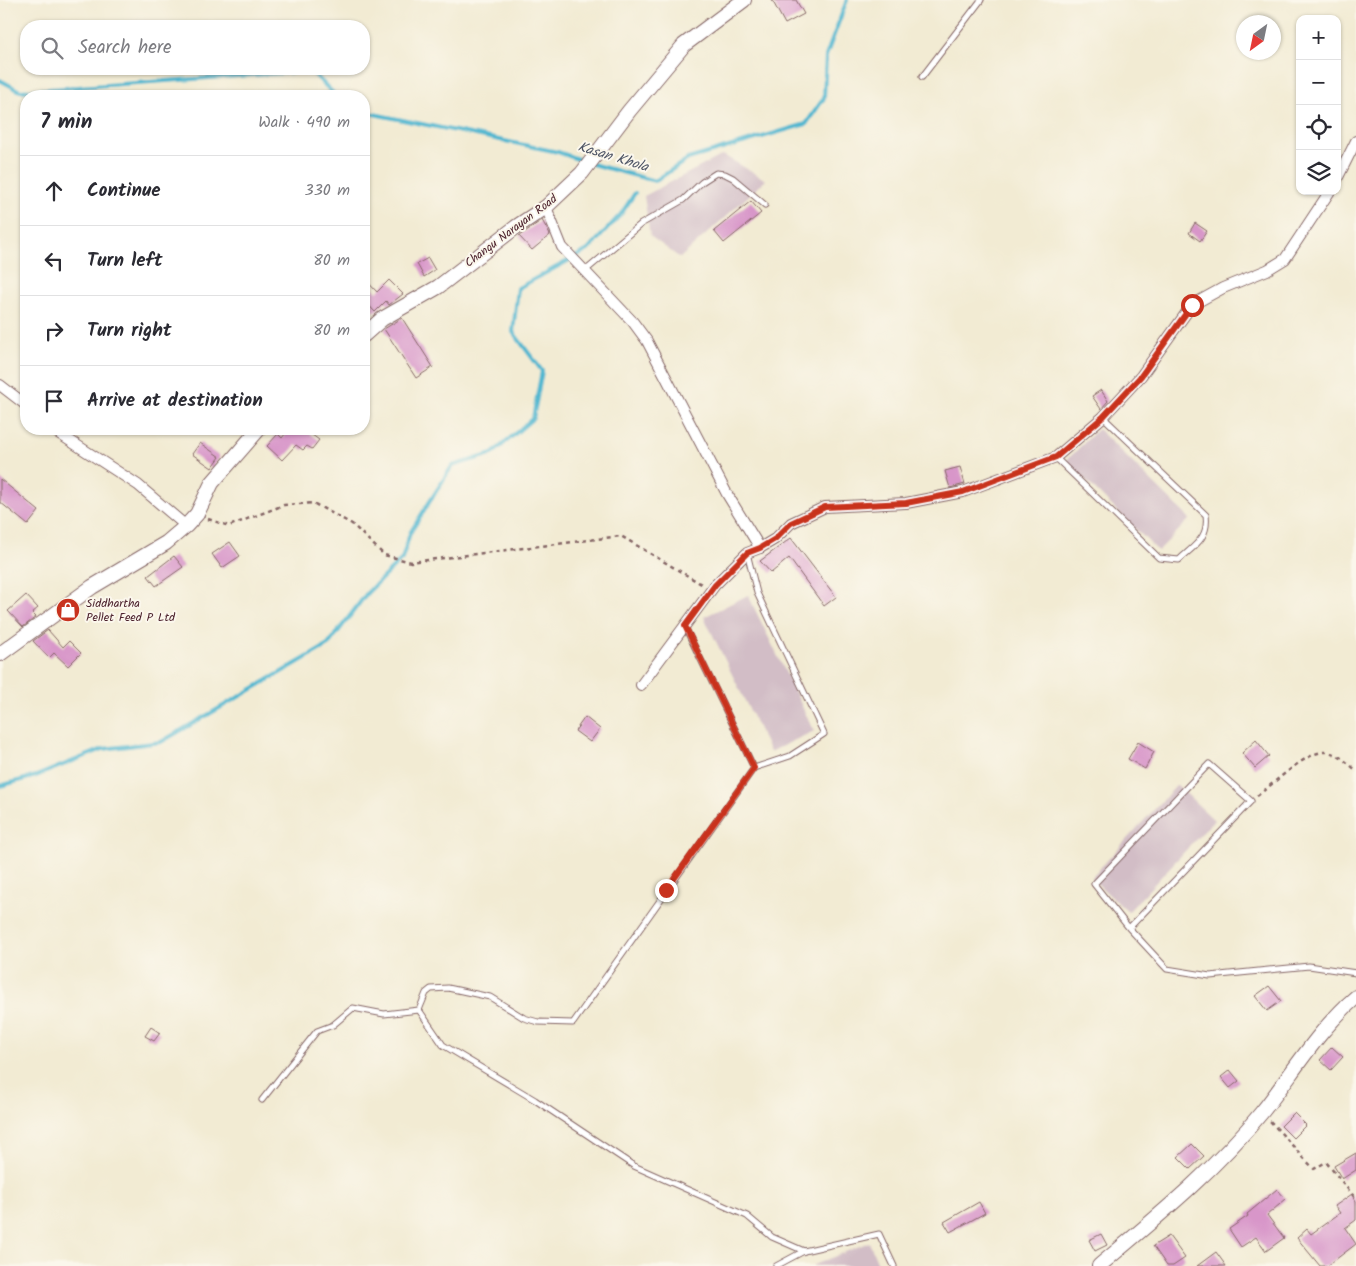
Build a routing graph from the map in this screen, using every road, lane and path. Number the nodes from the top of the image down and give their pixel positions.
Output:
1 (744, 0) edge
2 (981, 0) edge
3 (922, 77) dead end
4 (1356, 141) edge
5 (1341, 171) edge
6 (1327, 195) edge
7 (765, 205) dead end
8 (546, 207) junction
9 (585, 272) junction
10 (370, 330) edge
11 (0, 386) edge
12 (20, 401) edge
13 (1103, 417) junction
14 (61, 435) edge
15 (254, 435) edge
16 (1056, 457) junction
17 (197, 514) junction
18 (186, 526) junction
19 (760, 548) junction
20 (747, 553) junction
21 (711, 590) junction
22 (685, 626) junction
23 (0, 654) edge
24 (641, 685) dead end
25 (754, 768) junction
26 (1356, 770) edge
27 (1251, 801) junction
28 (1128, 928) junction
29 (1356, 973) edge
30 (1356, 996) edge
31 (418, 1010) junction
32 (262, 1100) dead end
33 (1262, 1112) junction
34 (1356, 1199) edge
35 (804, 1250) junction
36 (776, 1266) edge
37 (894, 1266) edge
38 (1099, 1266) edge

1 - 8 main road, Changu Narayan Road
2 - 3 lane
4 - 5 street
6 - 13 street
7 - 9 lane
8 - 9 street
8 - 10 main road, Changu Narayan Road
9 - 19 street
11 - 12 street
13 - 16 street
13 - 16 lane
14 - 18 street
15 - 17 main road
16 - 19 street
17 - 18 main road
17 - 21 path
18 - 23 main road
19 - 20 street
20 - 21 street
20 - 25 lane
21 - 22 street
22 - 24 street
22 - 25 lane
25 - 31 lane
26 - 27 path
27 - 28 lane
27 - 28 lane
28 - 29 lane
30 - 33 main road
31 - 32 lane
31 - 35 lane
33 - 34 path
33 - 38 main road
35 - 36 lane
35 - 37 lane

